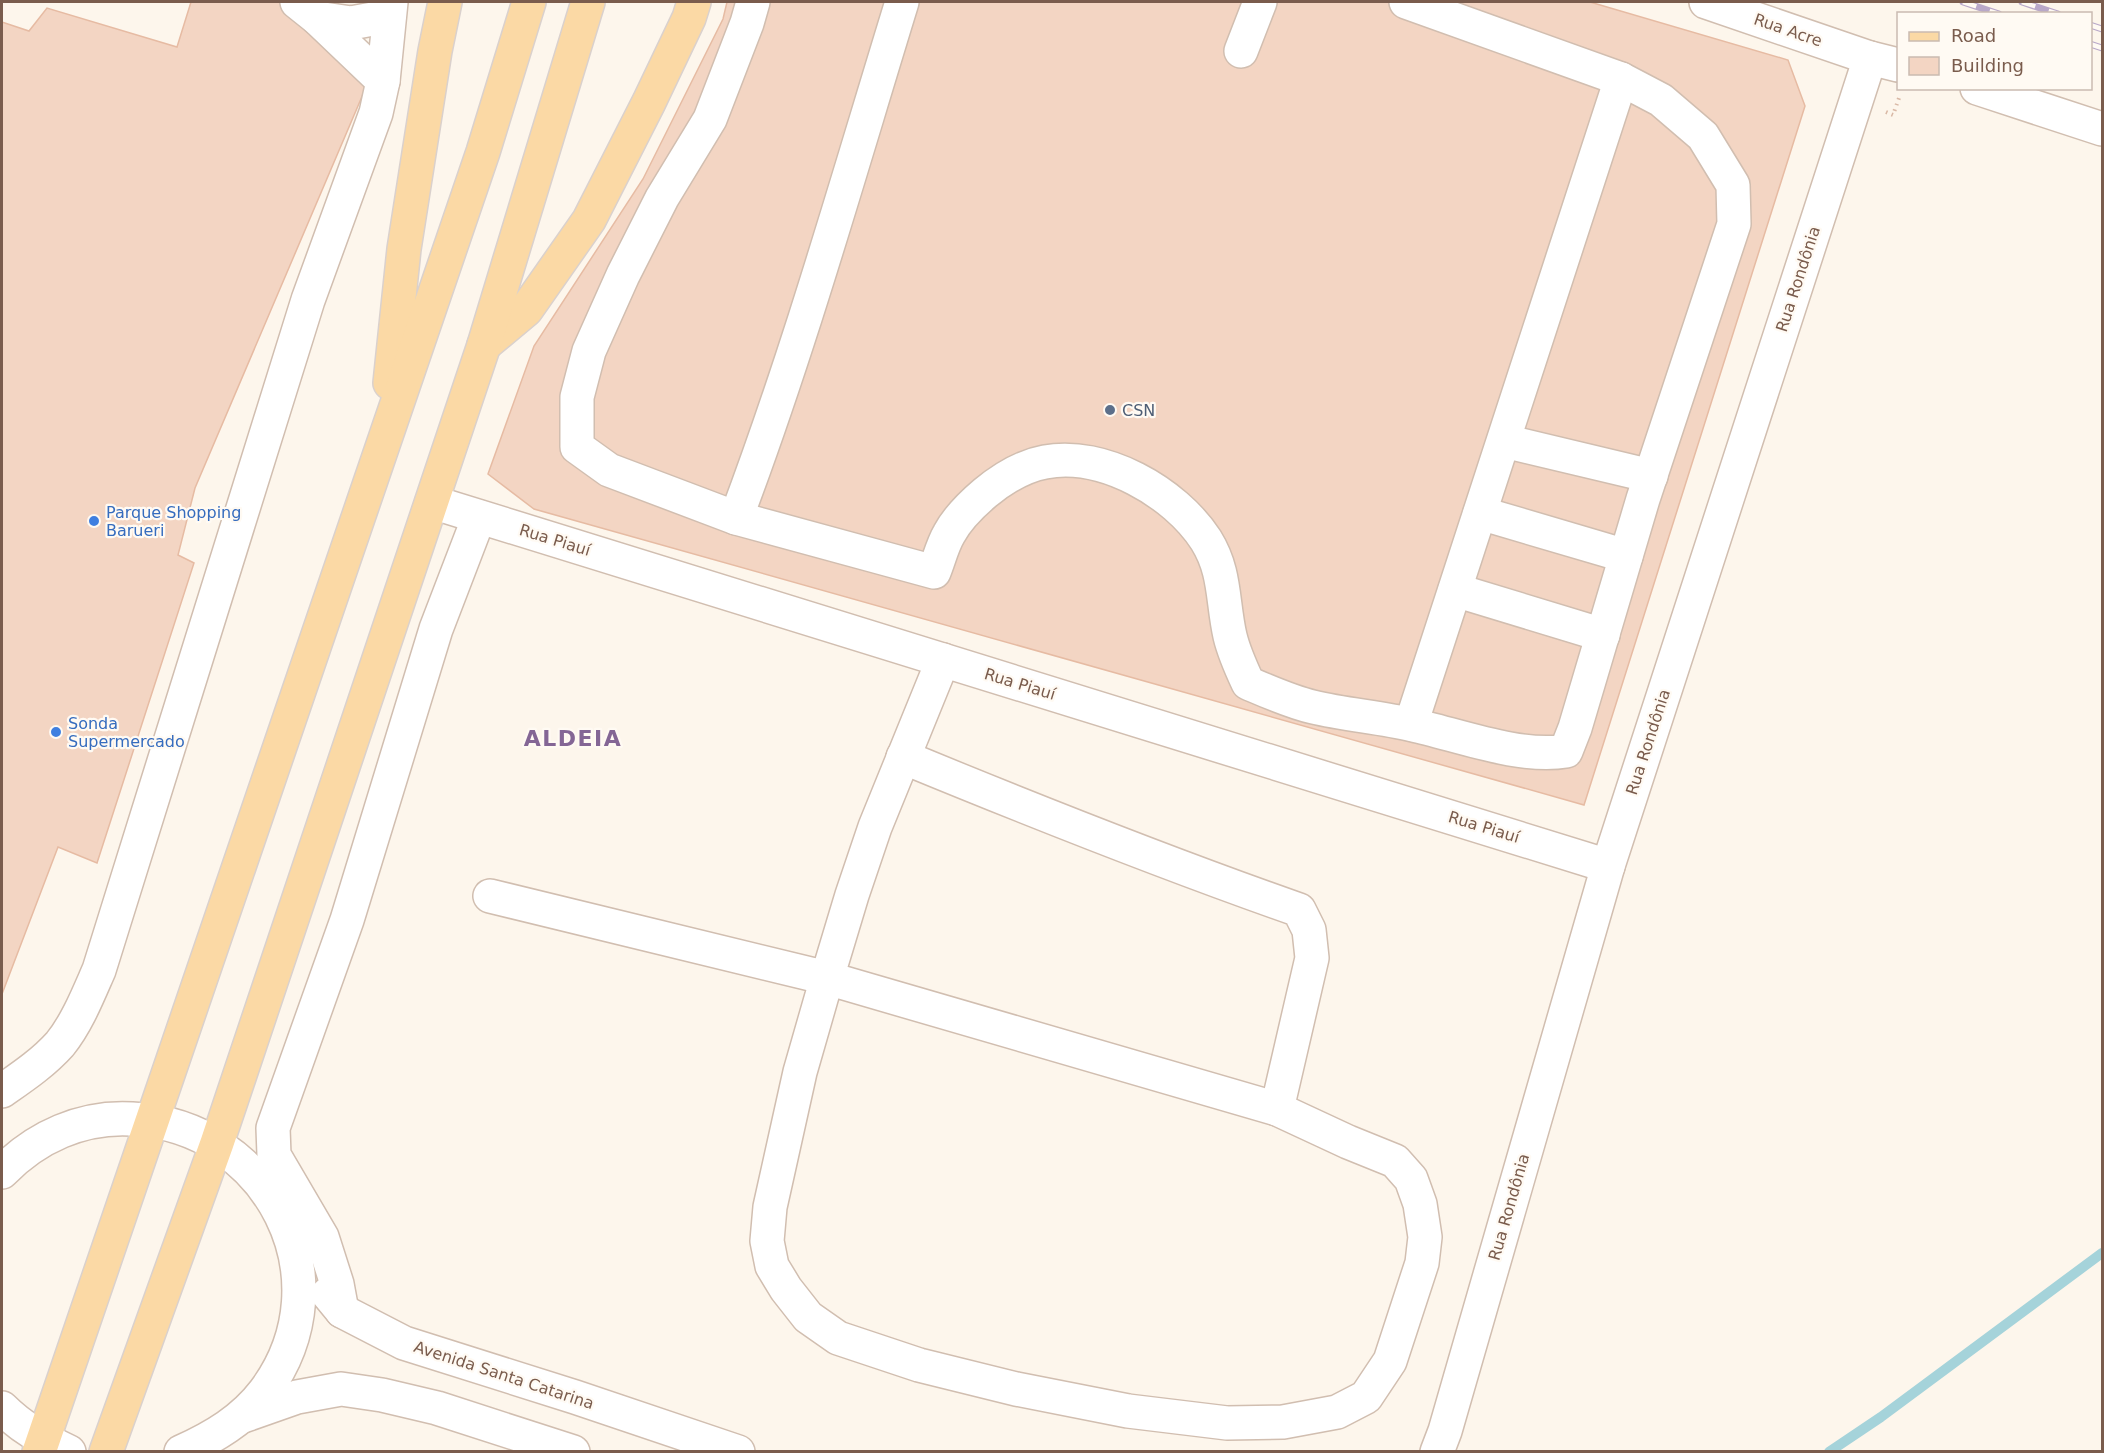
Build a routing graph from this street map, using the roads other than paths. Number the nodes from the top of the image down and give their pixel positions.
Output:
1 (445, 2) edge
2 (529, 2) edge
3 (588, 2) edge
4 (694, 2) edge
5 (753, 2) edge
6 (902, 2) edge
7 (1260, 2) edge
8 (1406, 2) edge
9 (1706, 2) edge
10 (389, 6) edge
11 (307, 10) edge
12 (1241, 51) dead end
13 (1884, 62) edge
14 (1621, 79) junction
15 (383, 81) junction
16 (1983, 90) edge
17 (2103, 129) edge
18 (484, 345) junction
19 (1504, 441) junction
20 (382, 448) junction
21 (1651, 476) junction
22 (432, 502) junction
23 (1480, 513) junction
24 (479, 517) junction
25 (736, 518) junction
26 (1626, 556) junction
27 (1455, 590) junction
28 (1603, 635) junction
29 (944, 660) junction
30 (1411, 724) junction
31 (903, 756) junction
32 (1608, 866) junction
33 (490, 896) dead end
34 (827, 978) junction
35 (2, 1090) edge
36 (1277, 1109) junction
37 (153, 1119) junction
38 (217, 1143) junction
39 (2, 1172) edge
40 (296, 1257) junction
41 (342, 1311) junction
42 (2, 1408) edge
43 (241, 1417) junction
44 (1444, 1445) edge
45 (50, 1448) edge
46 (106, 1452) edge
47 (181, 1452) edge
48 (573, 1452) edge
49 (738, 1452) edge

1 - 20 main road
2 - 20 main road
3 - 18 main road
4 - 18 main road
5 - 25 street
6 - 25 street
7 - 12 street
8 - 14 street
9 - 13 street, Rua Acre
10 - 11 street
10 - 15 street
11 - 15 street
13 - 32 street, Rua Rondônia
14 - 19 street
14 - 21 street
15 - 35 street
16 - 17 street
18 - 22 main road
19 - 21 street
19 - 23 street
20 - 37 main road
21 - 26 street
22 - 24 street, Rua Piauí
22 - 38 main road
23 - 26 street
23 - 27 street
24 - 29 street, Rua Piauí
24 - 41 street
25 - 30 street
26 - 28 street
27 - 28 street
27 - 30 street
28 - 30 street
29 - 31 street
29 - 32 street, Rua Piauí
31 - 34 street
31 - 36 street
32 - 44 street, Rua Rondônia
33 - 34 street
34 - 36 street
34 - 36 street
37 - 38 street
37 - 39 street
37 - 45 main road
38 - 40 street
38 - 46 main road
40 - 41 street, Avenida Santa Catarina
40 - 43 street
41 - 49 street, Avenida Santa Catarina
42 - 45 street
43 - 47 street
43 - 48 street

